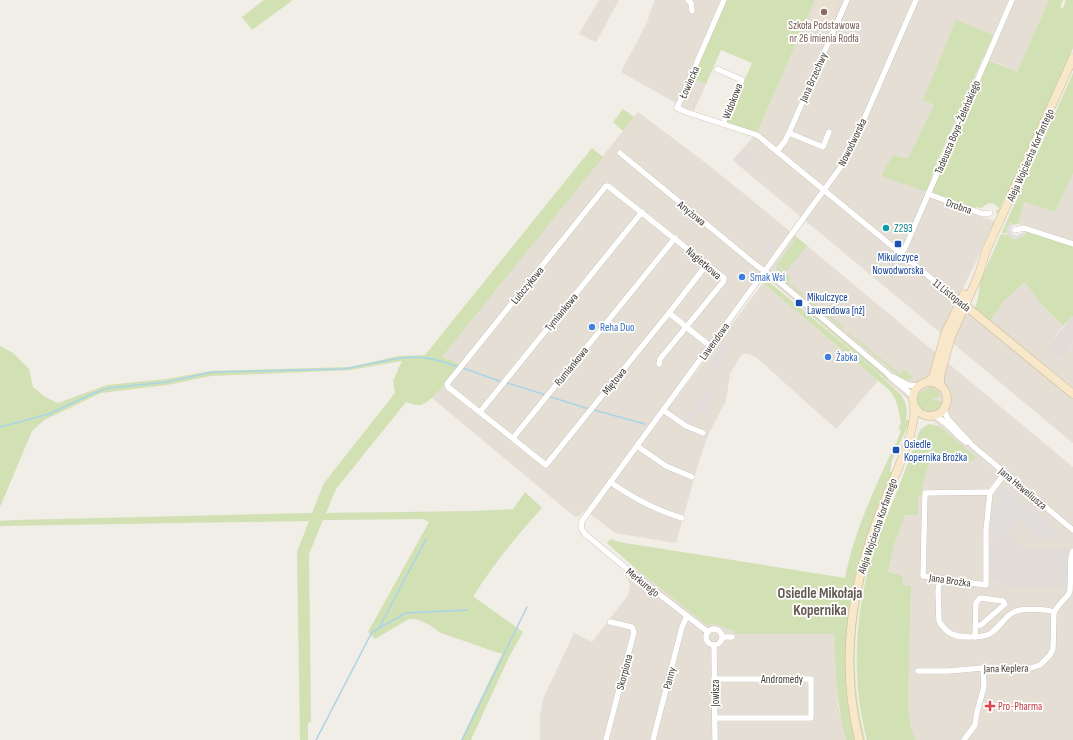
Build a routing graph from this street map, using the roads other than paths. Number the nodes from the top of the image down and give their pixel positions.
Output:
1 (688, 0) edge
2 (724, 0) edge
3 (847, 0) edge
4 (916, 0) edge
5 (1012, 0) edge
6 (692, 12) dead end
7 (1073, 58) edge
8 (717, 69) dead end
9 (723, 124) junction
10 (829, 132) dead end
11 (789, 133) junction
12 (757, 135) joint
13 (777, 151) junction
14 (620, 153) dead end
15 (824, 190) junction
16 (928, 194) junction
17 (642, 212) junction
18 (990, 213) dead end
19 (1015, 230) dead end
20 (674, 238) junction
21 (1073, 244) edge
22 (901, 253) junction
23 (707, 264) junction
24 (764, 271) junction
25 (962, 304) junction
26 (669, 313) junction
27 (686, 327) junction
28 (710, 346) junction
29 (659, 364) dead end
30 (887, 374) junction
31 (922, 385) junction
32 (940, 386) junction
33 (1073, 394) edge
34 (913, 397) junction
35 (945, 406) junction
36 (914, 407) junction
37 (663, 410) junction
38 (480, 412) junction
39 (930, 416) junction
40 (703, 434) dead end
41 (911, 434) junction
42 (513, 438) junction
43 (636, 446) junction
44 (973, 446) junction
45 (1005, 473) junction
46 (692, 477) dead end
47 (610, 482) junction
48 (990, 493) junction
49 (682, 518) dead end
50 (581, 528) joint
51 (1073, 530) edge
52 (1073, 551) edge
53 (940, 579) junction
54 (1054, 612) junction
55 (687, 616) junction
56 (610, 622) dead end
57 (976, 626) junction
58 (708, 632) junction
59 (723, 637) junction
60 (732, 637) dead end
61 (976, 637) junction
62 (714, 646) junction
63 (983, 668) junction
64 (918, 671) dead end
65 (714, 679) junction
66 (715, 718) junction
67 (606, 740) edge
68 (653, 740) edge
69 (715, 740) edge
70 (859, 740) edge
71 (964, 740) edge

1 - 6 street
2 - 9 street, Łowiecka
3 - 11 street, Jana Brzechwy
4 - 15 street, Nowodworska
5 - 16 street, Tadeusza Boya-Żeleńskiego
7 - 25 main road, Aleja Wojciecha Korfantego
8 - 9 street, Widokowa
9 - 12 street, Łowiecka
10 - 11 street
11 - 13 street, Jana Brzechwy
12 - 13 street, 11 Listopada
13 - 15 street, 11 Listopada
14 - 24 street, Anyżowa
15 - 22 street, 11 Listopada
15 - 24 street, Nowodworska
16 - 18 street, Drobna
16 - 22 street, Tadeusza Boya-Żeleńskiego
17 - 20 street, Lubczykowa
17 - 38 street, Tymiankowa
17 - 38 street, Lubczykowa
19 - 21 street
20 - 23 street, Nagietkowa
20 - 42 street, Rumiankowa
22 - 25 street, 11 Listopada
23 - 26 street, Miętowa
23 - 27 street, Nagietkowa
24 - 28 street, Lawendowa
24 - 30 street
25 - 31 main road, Aleja Wojciecha Korfantego
25 - 32 main road, Aleja Wojciecha Korfantego
25 - 33 main road, 11 Listopada
26 - 27 street
26 - 42 street, Miętowa
27 - 28 street
27 - 29 street, Nagietkowa
28 - 37 street, Lawendowa
30 - 31 street
30 - 34 street
31 - 32 main road
31 - 34 main road
32 - 35 main road
34 - 36 main road
35 - 39 main road
35 - 44 street, Jana Heweliusza
36 - 39 main road
36 - 41 main road, Aleja Wojciecha Korfantego
37 - 40 street
37 - 43 street, Lawendowa
38 - 42 street, Lubczykowa
39 - 41 main road, Aleja Wojciecha Korfantego
39 - 44 street, Jana Heweliusza
41 - 70 main road, Aleja Wojciecha Korfantego
43 - 46 street
43 - 47 street, Lawendowa
44 - 45 street, Jana Heweliusza
45 - 48 street
45 - 51 street, Jana Heweliusza
47 - 49 street
47 - 50 street, Lawendowa
48 - 53 street, Jana Brożka
48 - 53 street, Jana Brożka
50 - 55 street, Merkurego
52 - 54 street
53 - 61 street
54 - 61 street
54 - 63 street, Jana Keplera
55 - 58 street, Merkurego
55 - 68 street, Panny
56 - 67 street, Skorpiona
57 - 57 street
57 - 61 street
58 - 59 street
58 - 62 street, Jowisza
59 - 60 street
59 - 62 street
62 - 65 street, Jowisza
63 - 64 street, Jana Keplera
63 - 71 street
65 - 66 street, Jowisza
65 - 66 street, Andromedy
66 - 69 street, Jowisza

